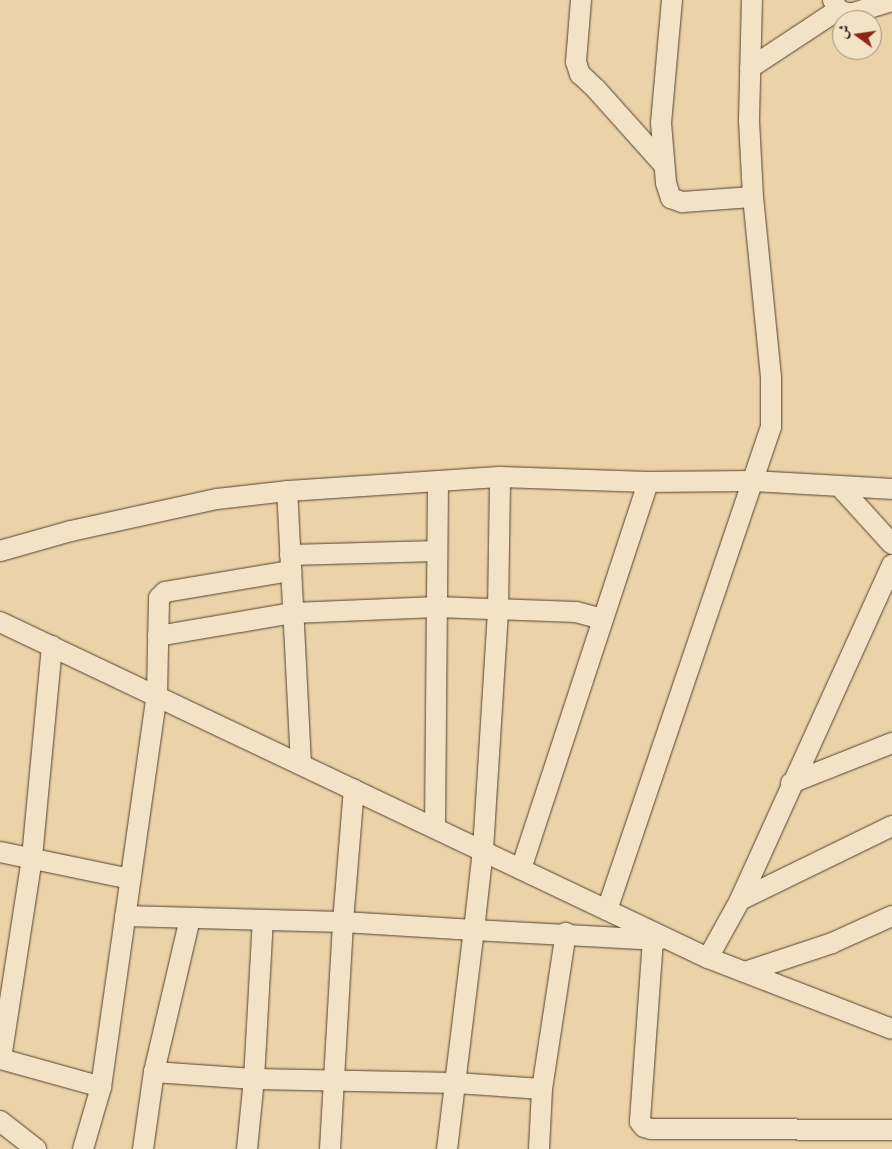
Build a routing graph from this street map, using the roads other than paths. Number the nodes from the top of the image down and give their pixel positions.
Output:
1 (581, 0) edge
2 (672, 0) edge
3 (752, 0) edge
4 (892, 1) edge
5 (836, 5) edge
6 (750, 68) junction
7 (664, 165) junction
8 (752, 197) junction
9 (500, 477) junction
10 (438, 481) junction
11 (754, 481) junction
12 (648, 482) junction
13 (841, 488) junction
14 (892, 490) edge
15 (287, 491) junction
16 (892, 544) edge
17 (0, 551) edge
18 (437, 551) junction
19 (291, 563) junction
20 (892, 565) edge
21 (437, 607) junction
22 (498, 610) junction
23 (294, 613) junction
24 (603, 619) junction
25 (0, 622) edge
26 (158, 636) junction
27 (52, 646) junction
28 (156, 695) junction
29 (892, 743) edge
30 (302, 764) junction
31 (791, 783) junction
32 (354, 789) junction
33 (892, 826) edge
34 (435, 828) junction
35 (483, 850) junction
36 (0, 852) edge
37 (32, 858) junction
38 (521, 869) junction
39 (130, 879) junction
40 (740, 900) junction
41 (607, 910) junction
42 (125, 916) junction
43 (892, 916) edge
44 (190, 919) junction
45 (263, 920) junction
46 (343, 922) junction
47 (474, 930) junction
48 (566, 933) junction
49 (662, 940) junction
50 (708, 958) junction
51 (745, 972) junction
52 (892, 1029) edge
53 (0, 1058) edge
54 (154, 1072) junction
55 (254, 1080) junction
56 (333, 1080) junction
57 (456, 1083) junction
58 (101, 1087) junction
59 (542, 1089) junction
60 (0, 1121) edge
61 (892, 1130) edge
62 (36, 1149) edge
63 (83, 1149) edge
64 (143, 1149) edge
65 (247, 1149) edge
66 (330, 1149) edge
67 (447, 1149) edge
68 (539, 1149) edge

1 - 7 street
2 - 7 street
3 - 6 street
4 - 5 street
5 - 6 street
6 - 8 street
7 - 8 street
8 - 11 street
9 - 10 street
9 - 12 street
9 - 22 street
10 - 15 street
10 - 18 street
11 - 12 street
11 - 13 street
11 - 41 street
12 - 24 street
13 - 14 street
13 - 16 street
15 - 17 street
15 - 19 street
18 - 19 street
18 - 21 street
19 - 23 street
19 - 26 street
20 - 31 street
21 - 22 street
21 - 23 street
21 - 34 street
22 - 24 street
22 - 35 street
23 - 26 street
23 - 30 street
24 - 38 street
25 - 27 street
26 - 28 street
27 - 28 street
27 - 37 street
28 - 30 street
28 - 39 street
29 - 31 street
30 - 32 street
31 - 40 street
32 - 34 street
32 - 46 street
33 - 40 street
34 - 35 street
35 - 38 street
35 - 47 street
36 - 37 street
37 - 39 street
37 - 53 street
38 - 41 street
39 - 42 street
40 - 50 street
41 - 49 street
42 - 44 street
42 - 58 street
43 - 51 street
44 - 45 street
44 - 54 street
45 - 46 street
45 - 55 street
46 - 47 street
46 - 56 street
47 - 48 street
47 - 57 street
48 - 49 street
48 - 59 street
49 - 50 street
49 - 61 street
50 - 51 street
51 - 52 street
53 - 58 street
54 - 55 street
54 - 64 street
55 - 56 street
55 - 65 street
56 - 57 street
56 - 66 street
57 - 59 street
57 - 67 street
58 - 63 street
59 - 68 street
60 - 62 street

